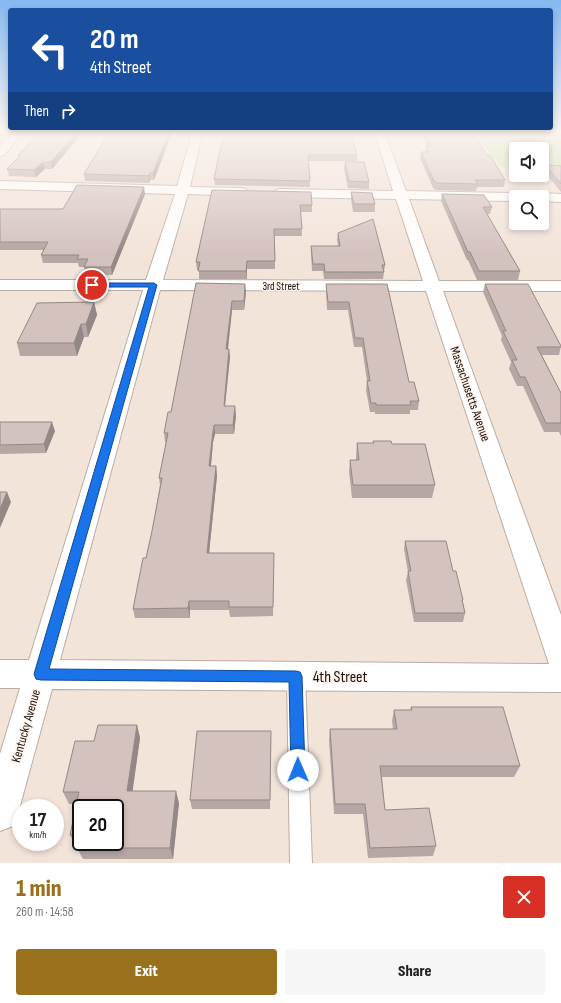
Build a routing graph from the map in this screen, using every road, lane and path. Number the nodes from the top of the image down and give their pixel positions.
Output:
1 (188, 171) edge
2 (394, 171) edge
3 (0, 184) edge
4 (184, 189) junction
5 (252, 192) edge
6 (268, 193) edge
7 (402, 196) junction
8 (509, 197) edge
9 (549, 197) edge
10 (561, 198) edge
11 (0, 285) edge
12 (154, 285) junction
13 (433, 286) junction
14 (561, 286) edge
15 (561, 657) edge
16 (0, 674) edge
17 (41, 674) junction
18 (296, 676) junction
19 (561, 678) edge
20 (0, 813) edge
21 (300, 863) edge

1 - 4 street, Kentucky Avenue
2 - 7 street, Massachusetts Avenue
3 - 4 street
4 - 5 street
4 - 12 street, Kentucky Avenue
6 - 7 street
7 - 8 street
7 - 13 street, Massachusetts Avenue
9 - 10 street
11 - 12 street, 3rd Street
12 - 13 street, 3rd Street
12 - 17 street, Kentucky Avenue
13 - 14 street, 3rd Street
13 - 15 street, Massachusetts Avenue
16 - 17 street, 4th Street
17 - 18 street, 4th Street
17 - 20 street, Kentucky Avenue
18 - 19 street, 4th Street
18 - 21 lane

